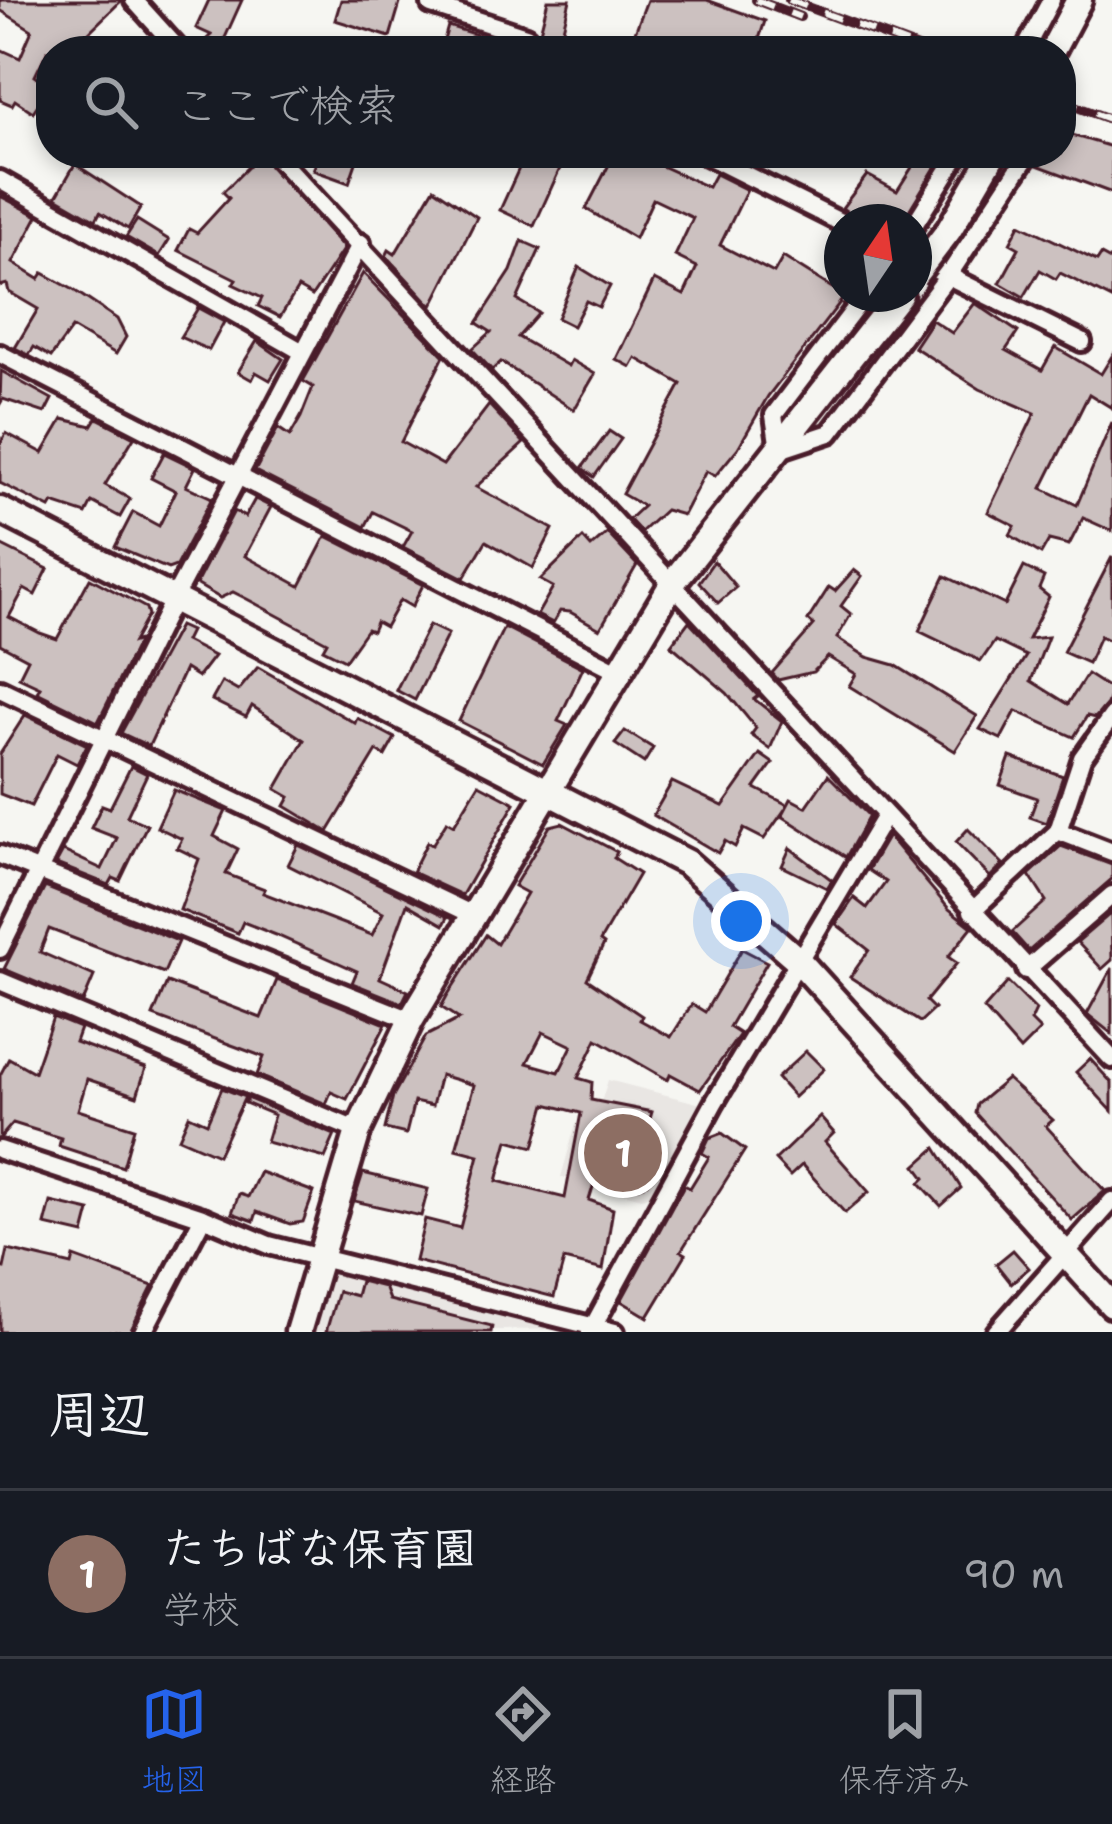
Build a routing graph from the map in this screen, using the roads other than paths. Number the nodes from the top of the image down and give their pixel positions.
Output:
1 (134, 0) edge
2 (432, 0) edge
3 (1051, 0) edge
4 (1079, 0) edge
5 (166, 36) edge
6 (526, 36) edge
7 (1032, 36) edge
8 (1060, 36) edge
9 (288, 168) edge
10 (732, 168) edge
11 (950, 168) edge
12 (985, 168) edge
13 (1019, 168) edge
14 (0, 180) edge
15 (927, 204) edge
16 (824, 214) edge
17 (361, 243) junction
18 (932, 253) edge
19 (932, 268) edge
20 (949, 276) junction
21 (852, 312) edge
22 (886, 312) edge
23 (1082, 342) dead end
24 (301, 351) junction
25 (0, 354) edge
26 (779, 450) junction
27 (237, 476) junction
28 (0, 510) edge
29 (674, 581) junction
30 (174, 598) junction
31 (618, 671) junction
32 (0, 689) edge
33 (1112, 716) edge
34 (103, 741) junction
35 (545, 790) junction
36 (885, 816) junction
37 (1058, 831) junction
38 (1112, 852) edge
39 (0, 855) edge
40 (38, 873) junction
41 (1112, 895) edge
42 (972, 911) junction
43 (473, 915) junction
44 (0, 949) edge
45 (799, 962) junction
46 (1026, 970) junction
47 (0, 981) edge
48 (411, 1020) junction
49 (1112, 1059) edge
50 (358, 1131) junction
51 (0, 1150) edge
52 (1112, 1202) edge
53 (203, 1216) junction
54 (1063, 1255) junction
55 (320, 1258) junction
56 (1112, 1305) edge
57 (591, 1329) edge
58 (143, 1332) edge
59 (298, 1332) edge
60 (615, 1332) edge
61 (996, 1332) edge

1 - 5 street
2 - 6 street
3 - 7 street
4 - 8 street
9 - 17 street
10 - 16 street
11 - 15 street
12 - 18 street, bridge
13 - 20 street
14 - 24 street
17 - 24 street
17 - 29 street
19 - 20 street
20 - 23 street
20 - 26 street
21 - 26 street
22 - 26 street
24 - 27 street
25 - 27 street
26 - 29 street
27 - 30 street
27 - 31 street
28 - 30 street
29 - 31 street
29 - 36 street
30 - 34 street
30 - 35 street
31 - 35 street
32 - 34 street
33 - 37 street
34 - 40 street
34 - 43 street
35 - 43 street
35 - 45 street
36 - 42 street
36 - 45 street
37 - 38 street
37 - 42 street
39 - 40 street
40 - 44 street
40 - 48 street
41 - 46 street
42 - 46 street
43 - 48 street
45 - 54 street
45 - 57 street
46 - 49 street
47 - 50 street
48 - 50 street
50 - 55 street
51 - 53 street
52 - 54 street
53 - 55 street
53 - 58 street
54 - 56 street
54 - 61 street
55 - 57 street
55 - 59 street
57 - 60 street

